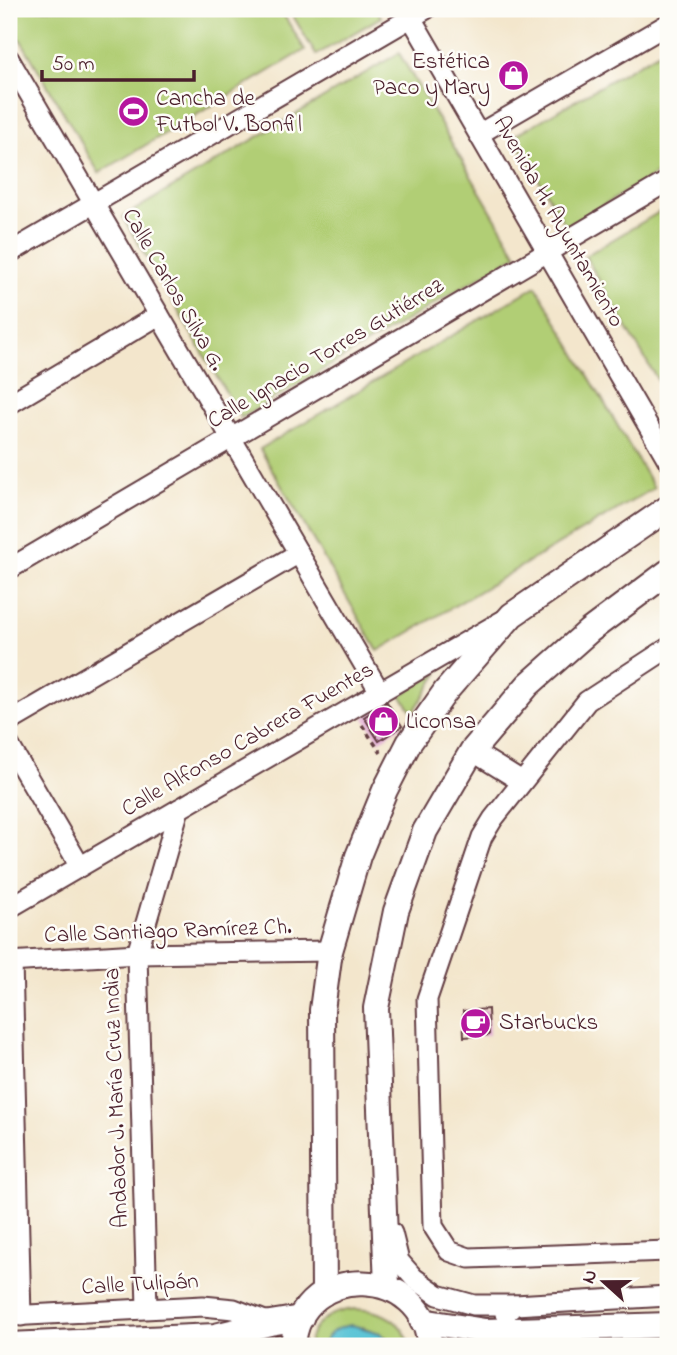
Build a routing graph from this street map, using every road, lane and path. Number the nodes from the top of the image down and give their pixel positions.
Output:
1 (414, 12) edge
2 (668, 24) edge
3 (9, 59) edge
4 (16, 88) edge
5 (479, 134) junction
6 (668, 181) edge
7 (93, 203) junction
8 (547, 252) junction
9 (9, 253) edge
10 (159, 316) junction
11 (9, 404) edge
12 (231, 438) junction
13 (668, 460) edge
14 (668, 509) edge
15 (299, 553) junction
16 (9, 569) edge
17 (668, 572) edge
18 (512, 615) junction
19 (668, 648) edge
20 (380, 692) junction
21 (350, 709) junction
22 (9, 722) edge
23 (9, 745) edge
24 (472, 751) junction
25 (394, 772) junction
26 (522, 782) junction
27 (178, 809) junction
28 (80, 866) junction
29 (9, 908) edge
30 (330, 951) junction
31 (137, 954) junction
32 (10, 962) edge
33 (383, 1194) junction
34 (668, 1251) edge
35 (387, 1287) junction
36 (324, 1293) junction
37 (668, 1296) edge
38 (515, 1305) junction
39 (147, 1308) junction
40 (15, 1316) edge
41 (301, 1318) junction
42 (422, 1321) junction
43 (270, 1323) junction
44 (668, 1325) edge
45 (485, 1331) junction
46 (9, 1345) edge
47 (293, 1346) edge
48 (429, 1346) edge

1 - 5 street, Avenida H. Ayuntamiento
1 - 7 street
2 - 5 street
3 - 4 street, Calle Carlos Silva G.
4 - 7 street, Calle Carlos Silva G.
5 - 8 street, Avenida H. Ayuntamiento
6 - 8 street, Calle Ignacio Torres Gutiérrez
7 - 9 street
7 - 10 street, Calle Carlos Silva G.
8 - 12 street, Calle Ignacio Torres Gutiérrez
8 - 13 street, Avenida H. Ayuntamiento
10 - 11 street
10 - 12 street, Calle Carlos Silva G.
12 - 15 street, Calle Carlos Silva G.
12 - 16 street, Calle Ignacio Torres Gutiérrez
14 - 18 main road
15 - 20 street, Calle Carlos Silva G.
15 - 22 street
17 - 24 main road
18 - 20 street, Calle Alfonso Cabrera Fuentes
18 - 25 main road
19 - 26 street
20 - 21 street, Calle Alfonso Cabrera Fuentes
21 - 25 path
21 - 27 street, Calle Alfonso Cabrera Fuentes
23 - 28 street
24 - 26 street
24 - 33 main road
25 - 30 main road
26 - 34 street
27 - 28 street, Calle Alfonso Cabrera Fuentes
27 - 31 street, Andador J. María Cruz India
28 - 29 street, Calle Alfonso Cabrera Fuentes
30 - 31 street, Calle Santiago Ramírez Ch.
30 - 36 main road
31 - 32 street, Calle Santiago Ramírez Ch.
31 - 39 street, Andador J. María Cruz India
32 - 40 street
33 - 35 main road
33 - 38 street
35 - 36 main road
35 - 42 main road
36 - 41 main road
37 - 38 street
38 - 45 street
39 - 40 street, Calle Tulipán
39 - 43 street, Calle Tulipán
41 - 43 main road
41 - 47 main road
42 - 45 main road
42 - 48 main road
43 - 46 main road
44 - 45 main road

